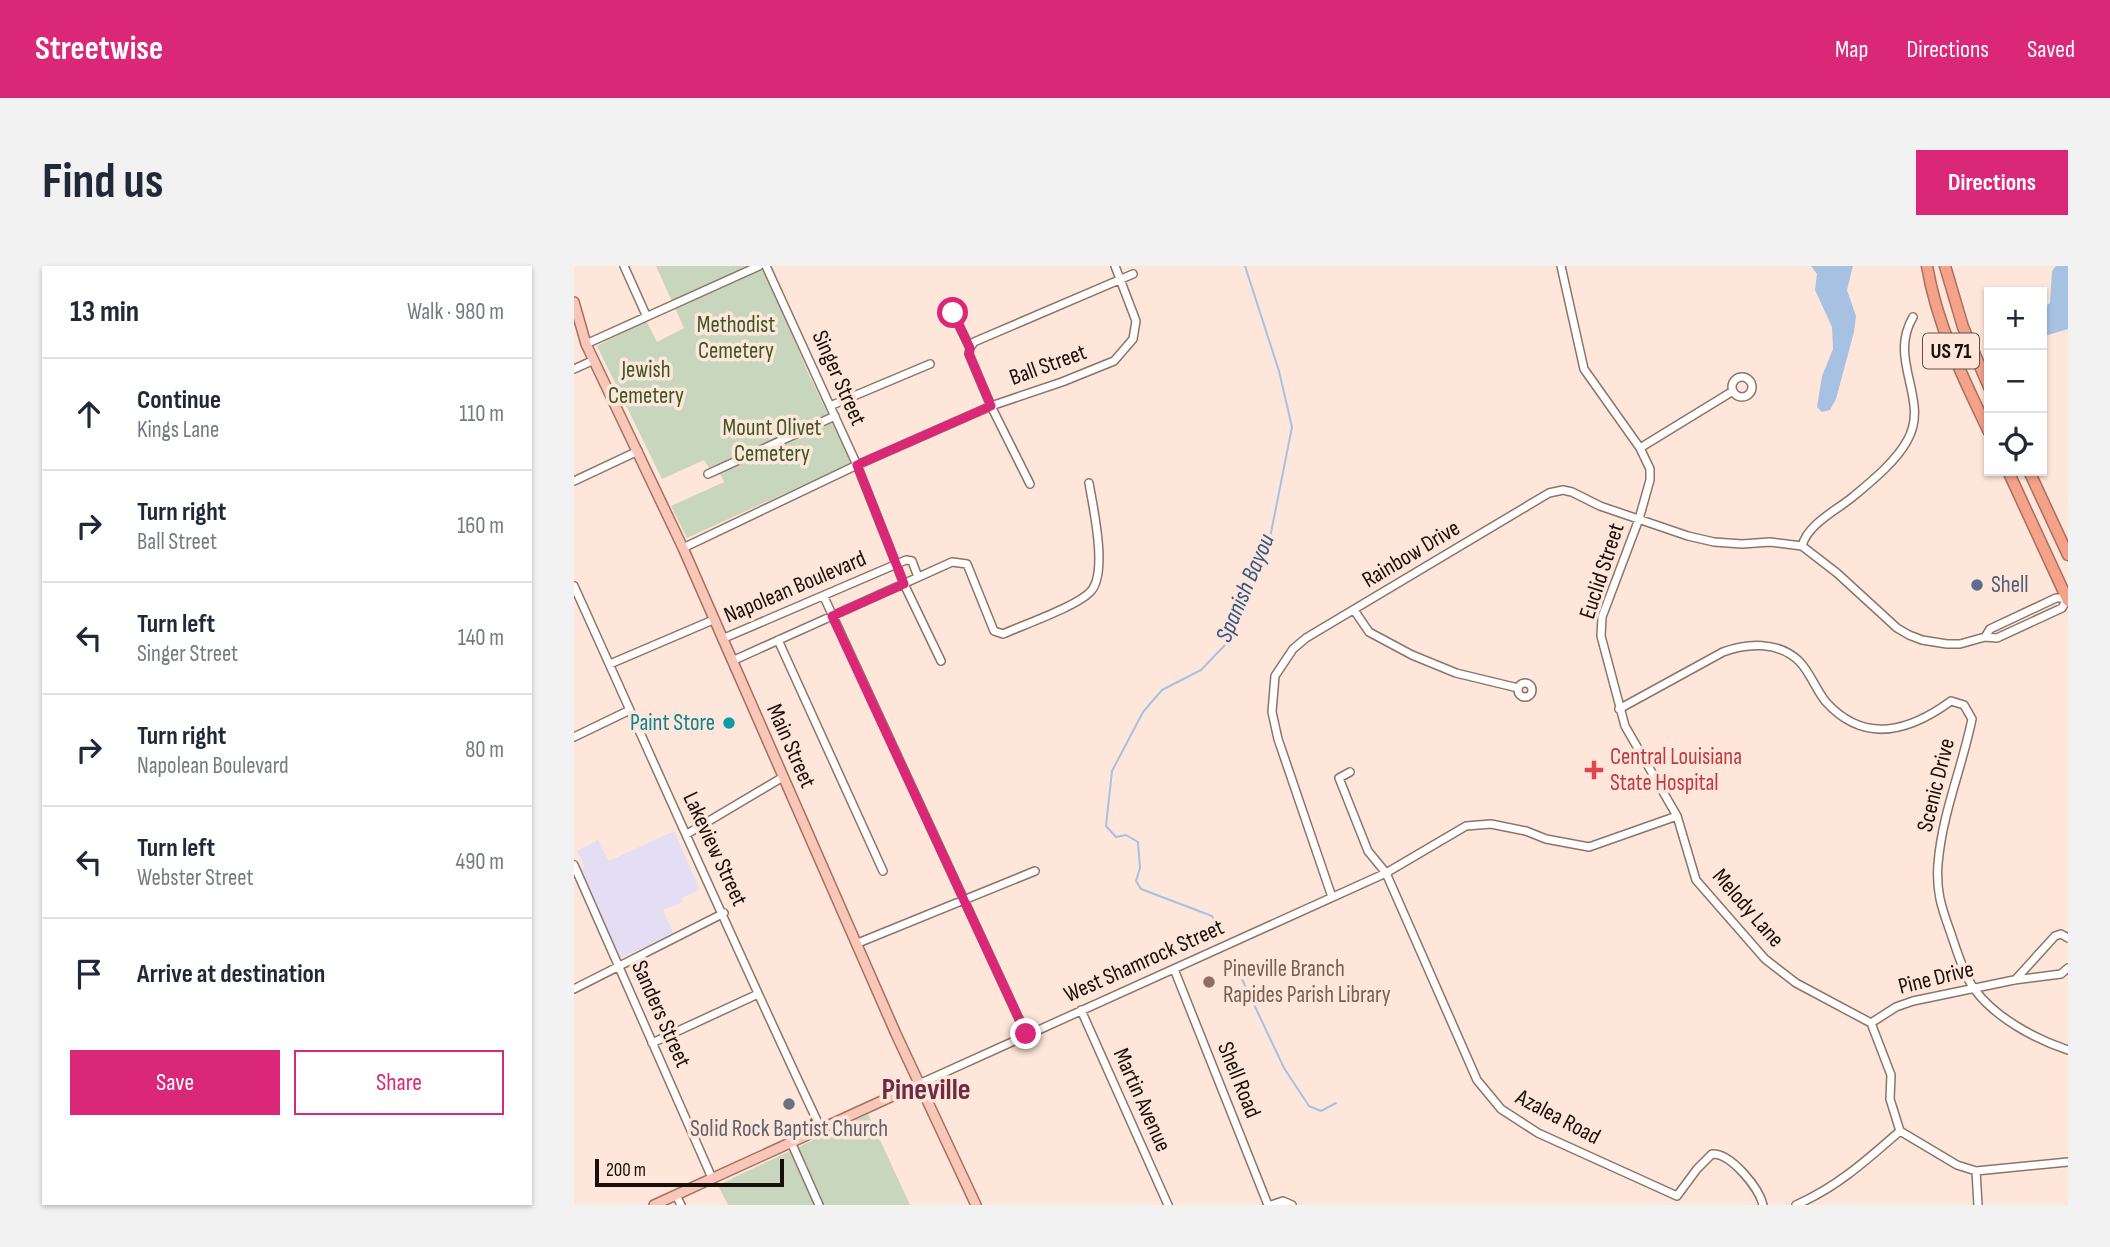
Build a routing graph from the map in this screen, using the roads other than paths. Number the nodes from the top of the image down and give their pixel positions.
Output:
1 (624, 266) edge
2 (759, 266) edge
3 (766, 266) edge
4 (1115, 266) edge
5 (1561, 266) edge
6 (1927, 266) edge
7 (1945, 266) edge
8 (1133, 274) dead end
9 (1120, 280) junction
10 (574, 309) edge
11 (953, 313) dead end
12 (646, 315) junction
13 (1913, 317) dead end
14 (586, 344) junction
15 (970, 348) junction
16 (594, 360) junction
17 (930, 364) dead end
18 (574, 369) edge
19 (1984, 375) edge
20 (1733, 391) dead end
21 (830, 406) junction
22 (991, 406) junction
23 (835, 416) junction
24 (1984, 422) edge
25 (1640, 448) junction
26 (638, 451) junction
27 (857, 465) junction
28 (708, 474) dead end
29 (2010, 476) edge
30 (2031, 476) edge
31 (574, 481) edge
32 (1088, 483) dead end
33 (1030, 485) dead end
34 (1639, 519) junction
35 (1802, 546) junction
36 (683, 548) junction
37 (2068, 555) edge
38 (896, 564) junction
39 (918, 578) junction
40 (904, 584) junction
41 (574, 586) edge
42 (824, 597) junction
43 (2068, 599) edge
44 (577, 601) edge
45 (1354, 610) junction
46 (832, 616) junction
47 (713, 620) junction
48 (1985, 638) junction
49 (722, 639) junction
50 (778, 640) junction
51 (732, 661) junction
52 (941, 661) dead end
53 (610, 664) junction
54 (1518, 688) dead end
55 (1619, 709) junction
56 (630, 710) junction
57 (574, 737) edge
58 (1350, 772) dead end
59 (783, 777) junction
60 (1677, 816) junction
61 (687, 834) junction
62 (574, 865) edge
63 (883, 871) dead end
64 (1035, 871) dead end
65 (1386, 873) junction
66 (1332, 897) junction
67 (965, 901) junction
68 (723, 913) junction
69 (2068, 938) edge
70 (858, 943) junction
71 (619, 967) junction
72 (2068, 968) edge
73 (1174, 969) junction
74 (2014, 980) junction
75 (574, 989) edge
76 (1973, 989) junction
77 (758, 995) junction
78 (1081, 1010) junction
79 (1871, 1023) junction
80 (1026, 1034) junction
81 (652, 1043) junction
82 (2068, 1050) edge
83 (919, 1084) junction
84 (821, 1129) junction
85 (1900, 1131) junction
86 (791, 1142) junction
87 (2068, 1161) edge
88 (1976, 1171) junction
89 (712, 1178) junction
90 (676, 1195) junction
91 (1677, 1196) junction
92 (654, 1205) edge
93 (681, 1205) edge
94 (819, 1205) edge
95 (976, 1205) edge
96 (1168, 1205) edge
97 (1269, 1205) edge
98 (1292, 1205) edge
99 (1673, 1205) edge
100 (1763, 1205) edge
101 (1796, 1205) edge
102 (1978, 1205) edge

1 - 12 street
2 - 12 street
3 - 21 street, Singer Street
4 - 9 street, Ball Street
5 - 25 street, Euclid Street
6 - 24 highway, US 71
7 - 19 highway, US 71
8 - 9 street
9 - 15 street
9 - 22 street, Ball Street
10 - 14 main road, Main Street
11 - 15 street
12 - 14 street
13 - 35 street
14 - 16 main road, Main Street
15 - 22 street
16 - 18 street
16 - 26 main road, Main Street
17 - 21 street
20 - 25 street
21 - 23 street, Singer Street
22 - 27 street, Ball Street
22 - 33 street
23 - 27 street, Singer Street
23 - 28 street
25 - 34 street, Euclid Street
26 - 31 street
26 - 36 main road, Main Street
27 - 36 street, Ball Street
27 - 38 street, Singer Street
29 - 43 highway
30 - 37 highway
32 - 39 street
34 - 35 street, Rainbow Drive
34 - 45 street, Rainbow Drive
34 - 55 street, Euclid Street
35 - 48 street
36 - 47 main road, Main Street
38 - 39 street, Napolean Boulevard
38 - 40 street, Singer Street
38 - 42 street, Napolean Boulevard
39 - 40 street, Napolean Boulevard
40 - 46 street, Napolean Boulevard
40 - 52 street, Singer Street
41 - 44 street, Lakeview Street
42 - 46 street
42 - 49 street, Napolean Boulevard
43 - 48 street
43 - 48 street
44 - 53 street, Lakeview Street
45 - 54 street
45 - 66 street, Rainbow Drive
46 - 50 street, Napolean Boulevard
46 - 67 street
47 - 49 main road, Main Street
47 - 53 street
49 - 51 main road, Main Street
50 - 51 street, Napolean Boulevard
50 - 63 street
51 - 59 main road, Main Street
53 - 56 street, Lakeview Street
55 - 60 street, Melody Lane
55 - 76 street, Scenic Drive
56 - 57 street
56 - 61 street, Lakeview Street
58 - 65 street, Azalea Road
59 - 61 street
59 - 70 main road, Main Street
60 - 65 street, West Shamrock Street
60 - 79 street, Melody Lane
61 - 68 street, Lakeview Street
62 - 71 street, Sanders Street
64 - 67 street
65 - 66 street, West Shamrock Street
65 - 91 street, Azalea Road
66 - 73 street, West Shamrock Street
67 - 70 street
67 - 80 street
68 - 71 street
68 - 77 street, Lakeview Street
69 - 74 street
70 - 83 main road, Main Street
71 - 75 street
71 - 81 street, Sanders Street
72 - 74 street, Pine Drive
73 - 78 street, West Shamrock Street
73 - 97 street, Shell Road
74 - 76 street, Pine Drive
76 - 79 street, Pine Drive
76 - 82 street, Scenic Drive
77 - 81 street
77 - 84 street, Lakeview Street
78 - 80 street, West Shamrock Street
78 - 96 street, Martin Avenue
79 - 85 street
80 - 83 street, West Shamrock Street
81 - 89 street, Sanders Street
83 - 84 main road
83 - 95 main road, Main Street
84 - 86 main road
85 - 88 street
85 - 101 street
86 - 89 main road
86 - 94 street
87 - 88 street
88 - 102 street
89 - 90 main road
90 - 92 main road
90 - 93 street
91 - 99 street
91 - 100 street
97 - 98 street

